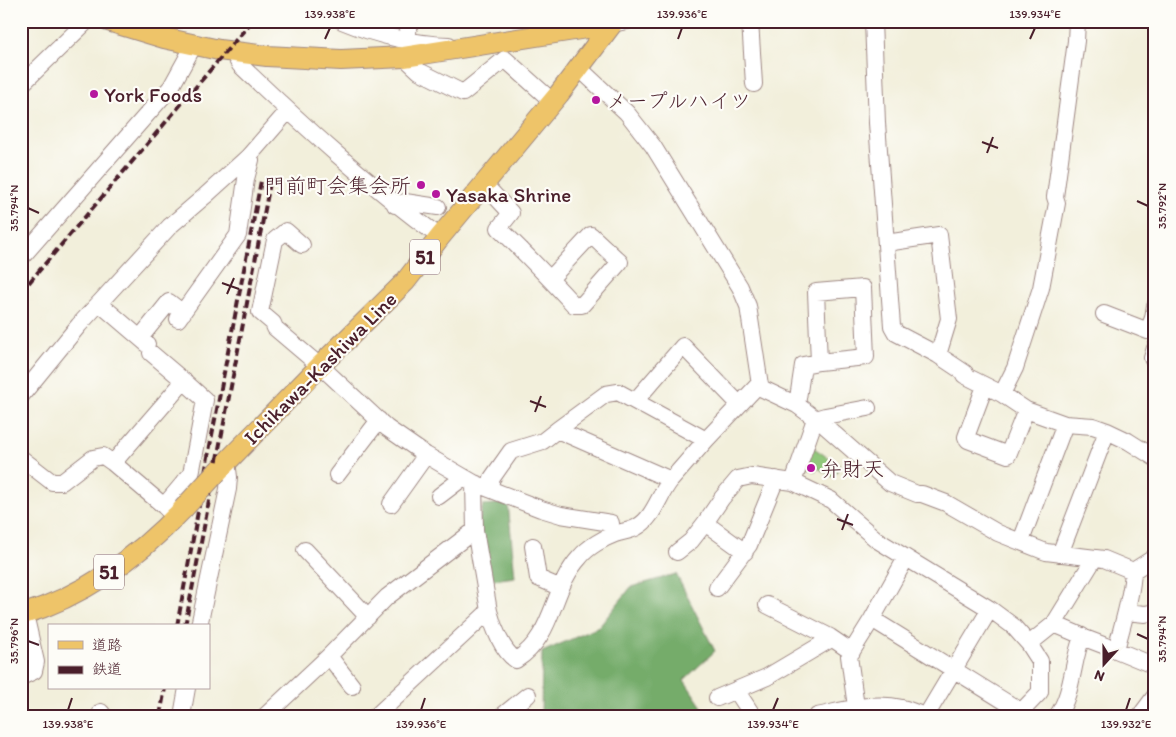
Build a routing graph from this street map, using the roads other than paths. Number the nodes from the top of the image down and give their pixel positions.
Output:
1 (87, 21) edge
2 (108, 21) edge
3 (342, 21) edge
4 (411, 21) edge
5 (750, 21) edge
6 (873, 21) edge
7 (1077, 21) edge
8 (620, 22) edge
9 (585, 24) edge
10 (522, 39) junction
11 (194, 45) junction
12 (404, 49) junction
13 (236, 52) junction
14 (506, 60) junction
15 (579, 68) junction
16 (754, 84) dead end
17 (21, 86) edge
18 (552, 102) junction
19 (288, 111) junction
20 (248, 157) junction
21 (484, 184) junction
22 (395, 205) junction
23 (438, 206) dead end
24 (440, 237) junction
25 (886, 243) junction
26 (302, 244) dead end
27 (21, 258) edge
28 (550, 279) dead end
29 (99, 303) junction
30 (1155, 306) edge
31 (1104, 314) dead end
32 (146, 345) junction
33 (1155, 348) edge
34 (938, 355) junction
35 (819, 362) junction
36 (1155, 363) edge
37 (320, 366) junction
38 (184, 381) junction
39 (760, 383) junction
40 (985, 386) junction
41 (1002, 394) junction
42 (21, 396) edge
43 (636, 400) junction
44 (739, 404) junction
45 (797, 405) junction
46 (868, 408) dead end
47 (1033, 412) junction
48 (815, 419) junction
49 (379, 420) junction
50 (1065, 424) junction
51 (557, 430) junction
52 (1107, 431) junction
53 (706, 440) junction
54 (426, 455) junction
55 (21, 458) edge
56 (1155, 458) edge
57 (113, 463) junction
58 (222, 467) junction
59 (337, 475) dead end
60 (776, 479) junction
61 (671, 480) junction
62 (793, 482) junction
63 (475, 483) junction
64 (440, 496) dead end
65 (391, 504) dead end
66 (174, 510) junction
67 (705, 523) junction
68 (611, 524) dead end
69 (475, 530) junction
70 (1021, 541) junction
71 (533, 546) dead end
72 (305, 550) dead end
73 (677, 552) dead end
74 (744, 552) junction
75 (1060, 554) junction
76 (1155, 557) edge
77 (906, 558) junction
78 (1094, 559) junction
79 (1132, 571) junction
80 (561, 588) junction
81 (717, 588) dead end
82 (767, 604) dead end
83 (990, 609) junction
84 (489, 610) junction
85 (1126, 612) junction
86 (1155, 612) edge
87 (23, 615) edge
88 (368, 617) junction
89 (872, 619) junction
90 (199, 624) edge
91 (1054, 624) junction
92 (1082, 637) junction
93 (832, 638) junction
94 (1029, 644) junction
95 (1116, 650) junction
96 (852, 652) junction
97 (329, 656) junction
98 (1155, 666) edge
99 (954, 670) junction
100 (21, 677) edge
101 (352, 686) dead end
102 (188, 690) edge
103 (736, 690) junction
104 (528, 695) dead end
105 (1155, 696) edge
106 (717, 698) dead end
107 (856, 707) junction
108 (1020, 714) edge
109 (182, 716) edge
110 (266, 716) edge
111 (376, 716) edge
112 (502, 716) edge
113 (753, 716) edge
114 (817, 716) edge
115 (925, 716) edge
116 (1057, 716) edge
117 (1140, 716) edge

1 - 17 street
2 - 11 main road, Ichikawa-Kashiwa Line / 51
3 - 12 street
4 - 12 street
5 - 16 street
6 - 25 street
7 - 41 street
8 - 9 main road, Ichikawa-Kashiwa Line / 51
8 - 15 main road, Ichikawa-Kashiwa Line / 51
9 - 10 main road, Ichikawa-Kashiwa Line / 51
10 - 12 main road, Ichikawa-Kashiwa Line / 51
10 - 14 street
11 - 13 main road, Ichikawa-Kashiwa Line / 51
11 - 27 street
12 - 13 main road, Ichikawa-Kashiwa Line / 51
12 - 14 street
13 - 19 street
14 - 18 street
15 - 18 main road, Ichikawa-Kashiwa Line / 51
15 - 39 street
18 - 21 main road, Ichikawa-Kashiwa Line / 51
19 - 20 street
19 - 22 street
20 - 29 street
20 - 32 street
21 - 24 main road, Ichikawa-Kashiwa Line / 51
21 - 28 street
22 - 23 street
22 - 24 street
24 - 37 main road, Ichikawa-Kashiwa Line / 51
25 - 34 street
25 - 34 street
26 - 37 street
29 - 32 street
29 - 42 street
30 - 31 street
32 - 38 street
33 - 36 street
34 - 40 street
35 - 35 street
35 - 45 street
37 - 49 street
37 - 58 main road, Ichikawa-Kashiwa Line / 51
38 - 57 street
38 - 66 street
39 - 44 street
39 - 45 street
40 - 41 street
40 - 47 street
41 - 47 street
43 - 44 street
43 - 51 street
43 - 53 street
44 - 53 street
45 - 48 street
46 - 48 street
47 - 50 street
48 - 62 street
48 - 70 street
49 - 54 street
49 - 59 street
50 - 52 street
50 - 70 street
51 - 61 street
51 - 63 street
52 - 56 street
52 - 75 street
53 - 61 street
54 - 63 street
54 - 65 street
55 - 57 street
57 - 66 street
58 - 66 main road, Ichikawa-Kashiwa Line / 51, bridge
58 - 90 street
60 - 62 street
60 - 67 street
60 - 74 street
61 - 80 street
62 - 77 street
63 - 64 street
63 - 68 street
63 - 69 street
66 - 87 main road, Ichikawa-Kashiwa Line / 51
67 - 73 street
67 - 74 street
69 - 84 street
69 - 88 street
70 - 75 street
71 - 80 street
72 - 88 street
74 - 81 street
75 - 78 street
76 - 79 street
77 - 83 street
77 - 89 street
78 - 79 street
78 - 91 street
79 - 85 street
80 - 84 street
82 - 93 street
83 - 94 street
83 - 99 street
84 - 111 street
85 - 86 street
85 - 95 street
87 - 100 street
88 - 97 street
89 - 96 street
89 - 99 street
91 - 92 street
91 - 94 street
92 - 95 street
92 - 116 street
93 - 96 street
93 - 103 street
94 - 108 street
95 - 98 street
96 - 107 street
97 - 101 street
97 - 110 street
99 - 108 street
99 - 115 street
102 - 109 street
103 - 106 street
103 - 113 street
104 - 112 street
105 - 117 street
107 - 114 street
107 - 115 street

